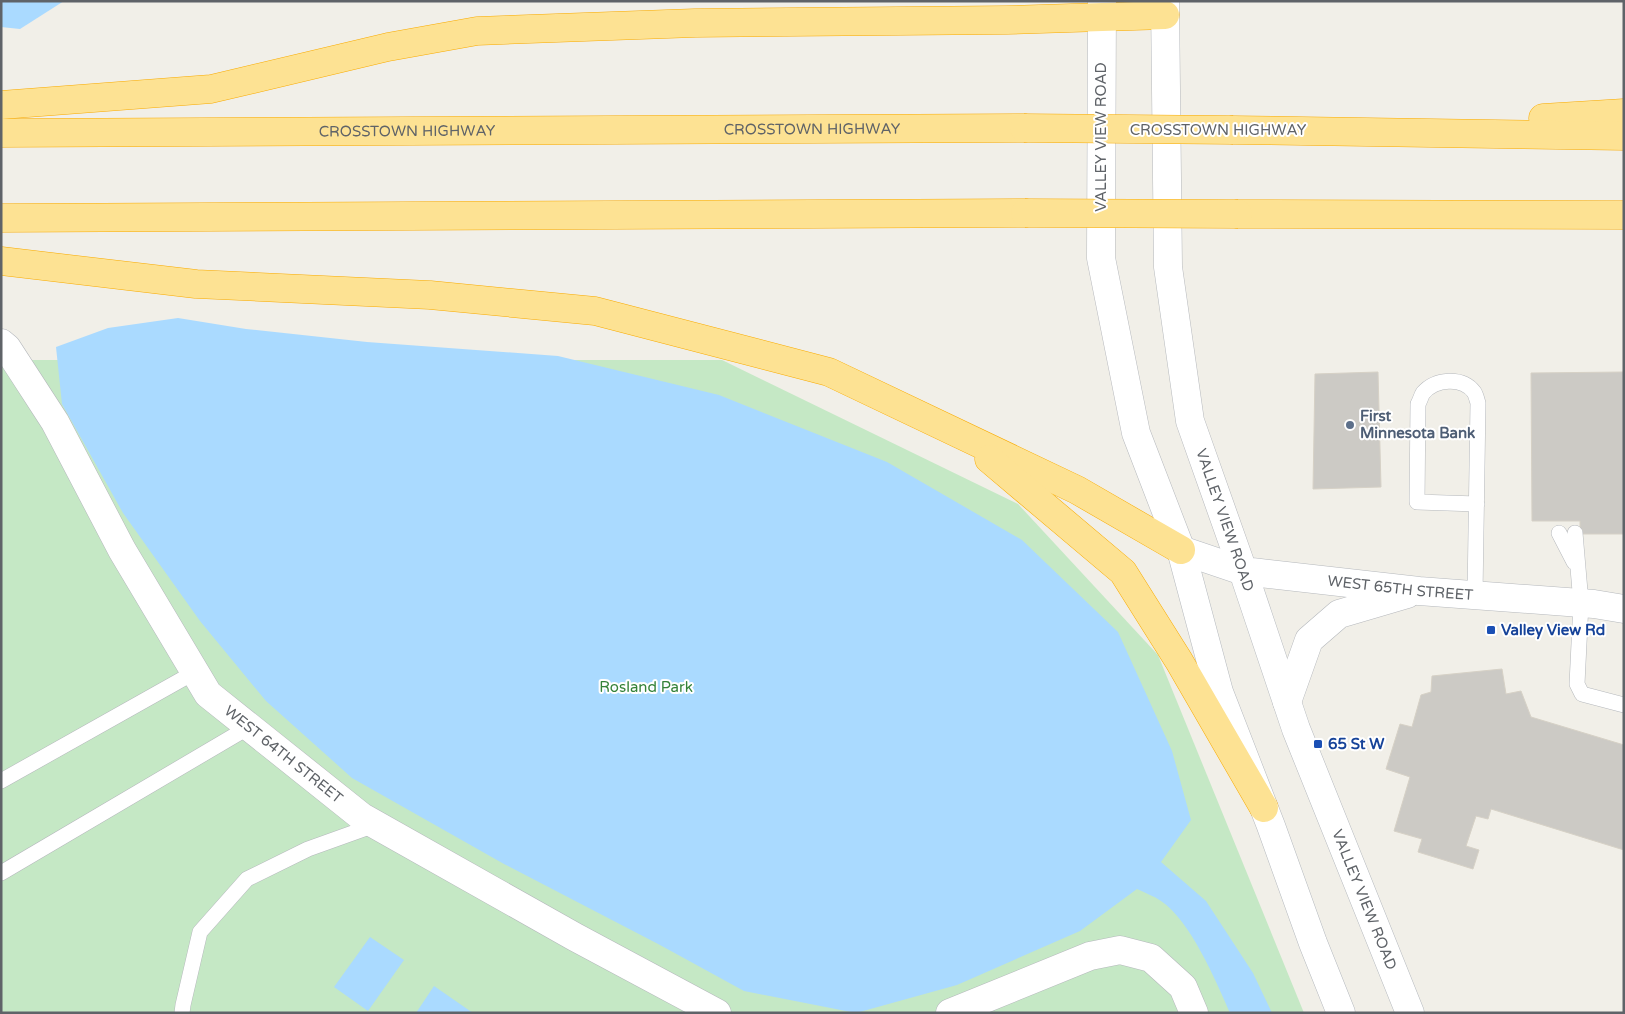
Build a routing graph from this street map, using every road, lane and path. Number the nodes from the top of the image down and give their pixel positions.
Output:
1 (1165, 8) edge
2 (1101, 9) edge
3 (1, 105) edge
4 (1624, 113) edge
5 (1332, 131) junction
6 (1, 133) edge
7 (1624, 136) edge
8 (1624, 215) edge
9 (1, 218) edge
10 (1, 260) edge
11 (1, 343) edge
12 (955, 432) junction
13 (1477, 504) junction
14 (1559, 533) dead end
15 (1574, 533) dead end
16 (1181, 550) junction
17 (1578, 570) junction
18 (1243, 572) junction
19 (1420, 591) junction
20 (1475, 595) junction
21 (1581, 603) junction
22 (1624, 609) edge
23 (195, 672) junction
24 (1287, 702) junction
25 (1624, 705) edge
26 (249, 727) junction
27 (1, 781) edge
28 (1264, 808) junction
29 (375, 825) junction
30 (1, 873) edge
31 (182, 1013) edge
32 (717, 1013) edge
33 (950, 1013) edge
34 (1194, 1013) edge
35 (1341, 1013) edge
36 (1410, 1013) edge

1 - 2 highway
1 - 18 street, VALLEY VIEW ROAD
2 - 3 highway
2 - 16 street, VALLEY VIEW ROAD
4 - 5 highway
5 - 6 highway, CROSSTOWN HIGHWAY, bridge
5 - 7 highway, CROSSTOWN HIGHWAY
8 - 9 highway, bridge
10 - 12 highway
11 - 23 street, WEST 64TH STREET
12 - 16 highway
12 - 28 highway
13 - 13 lane
13 - 20 lane
14 - 17 lane
15 - 17 lane
16 - 18 street, WEST 65TH STREET
16 - 28 street, VALLEY VIEW ROAD
17 - 21 lane
18 - 19 street, WEST 65TH STREET
18 - 24 street, VALLEY VIEW ROAD
19 - 20 street, WEST 65TH STREET
19 - 24 street
20 - 21 street, WEST 65TH STREET
21 - 22 street, WEST 65TH STREET
21 - 25 lane
23 - 26 street, WEST 64TH STREET
23 - 27 lane
24 - 36 street, VALLEY VIEW ROAD
26 - 29 street, WEST 64TH STREET
26 - 30 lane
28 - 35 street, VALLEY VIEW ROAD
29 - 31 lane
29 - 32 street, WEST 64TH STREET
33 - 34 street

